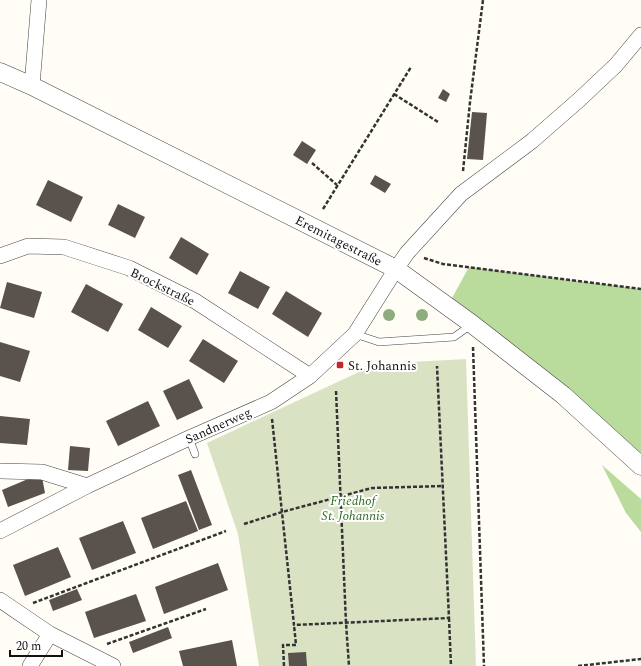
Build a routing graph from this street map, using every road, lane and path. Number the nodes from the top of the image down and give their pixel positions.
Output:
1 (39, 0) edge
2 (483, 0) edge
3 (641, 35) edge
4 (411, 67) dead end
5 (0, 72) edge
6 (32, 86) junction
7 (394, 94) junction
8 (438, 122) dead end
9 (312, 163) dead end
10 (338, 185) junction
11 (461, 194) junction
12 (323, 209) dead end
13 (407, 253) junction
14 (0, 256) edge
15 (396, 269) junction
16 (641, 289) edge
17 (472, 324) junction
18 (355, 334) junction
19 (438, 366) dead end
20 (310, 376) junction
21 (336, 391) dead end
22 (271, 402) junction
23 (189, 438) junction
24 (195, 454) dead end
25 (641, 466) edge
26 (0, 471) edge
27 (86, 486) junction
28 (443, 486) junction
29 (341, 497) junction
30 (282, 512) junction
31 (244, 524) dead end
32 (0, 530) edge
33 (226, 531) dead end
34 (0, 600) edge
35 (206, 609) dead end
36 (14, 610) junction
37 (449, 618) junction
38 (346, 623) junction
39 (294, 625) junction
40 (50, 634) junction
41 (85, 652) junction
42 (641, 659) edge
43 (30, 666) edge
44 (113, 666) edge
45 (284, 666) edge
46 (349, 666) edge
47 (451, 666) edge
48 (484, 666) edge
49 (578, 666) edge

1 - 6 street
2 - 11 path
3 - 11 street, Sandnerweg
4 - 7 path
5 - 6 street, Eremitagestraße
6 - 15 street, Eremitagestraße
7 - 8 path
7 - 10 path
9 - 10 path
10 - 12 path
11 - 13 street, Sandnerweg
13 - 15 street, Sandnerweg
13 - 16 path
14 - 20 street, Brockstraße
15 - 17 street, Eremitagestraße
15 - 18 street, Sandnerweg
17 - 18 lane
17 - 25 street, Eremitagestraße
17 - 48 path
18 - 20 street, Sandnerweg
19 - 28 path
20 - 22 street, Sandnerweg
21 - 29 path
22 - 23 street, Sandnerweg
22 - 30 path
23 - 24 lane
23 - 27 street, Sandnerweg
26 - 27 street
27 - 32 street, Sandnerweg
28 - 29 path
28 - 37 path
29 - 30 path
29 - 38 path
30 - 31 path
30 - 39 path
33 - 36 path
34 - 36 street
35 - 41 path
36 - 40 street
37 - 38 path
37 - 47 path
38 - 39 path
38 - 46 path
39 - 45 path
40 - 41 street
40 - 43 street
41 - 44 street
42 - 49 path

